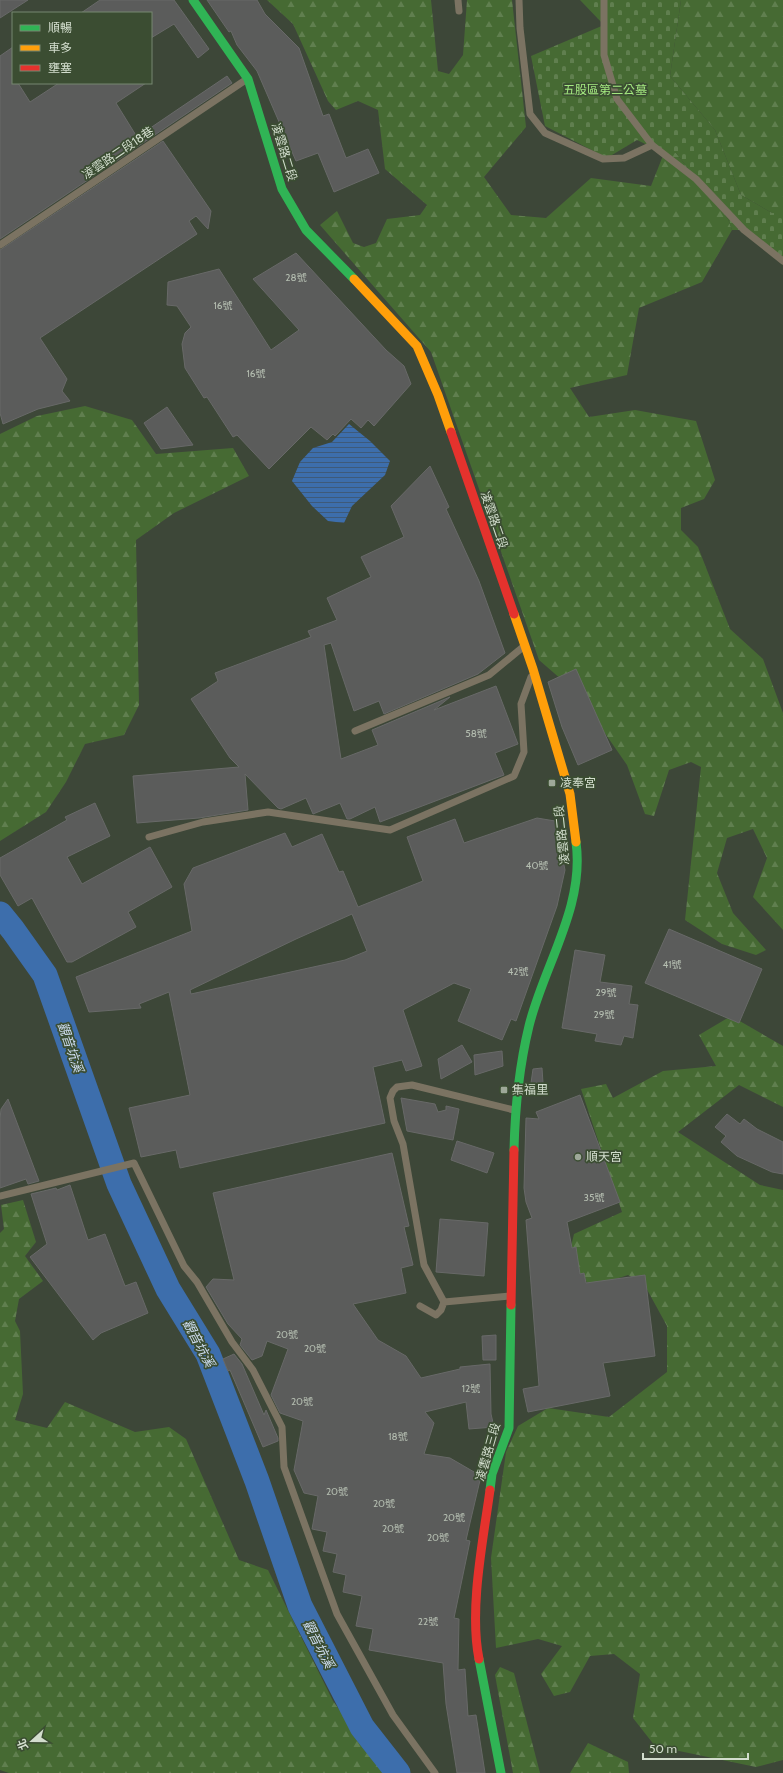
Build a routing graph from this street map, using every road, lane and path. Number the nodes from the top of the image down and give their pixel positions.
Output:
1 (192, 0) edge
2 (458, 0) edge
3 (519, 0) edge
4 (604, 0) edge
5 (459, 11) dead end
6 (248, 79) junction
7 (652, 145) junction
8 (0, 245) edge
9 (783, 261) edge
10 (525, 645) junction
11 (533, 669) junction
12 (355, 731) dead end
13 (149, 837) dead end
14 (515, 1110) junction
15 (0, 1196) edge
16 (511, 1296) junction
17 (444, 1302) junction
18 (420, 1306) dead end
19 (435, 1773) edge
20 (501, 1773) edge

1 - 6 street, 凌雲路二段
2 - 5 lane
3 - 7 lane
4 - 7 lane
6 - 8 lane, 凌雲路二段18巷
6 - 10 street, 凌雲路二段
7 - 9 lane
10 - 11 street, 凌雲路二段
10 - 12 lane
11 - 13 lane
11 - 14 street, 凌雲路二段
14 - 16 street, 凌雲路三段
14 - 17 lane
15 - 19 lane
16 - 17 lane
16 - 20 street, 凌雲路三段
17 - 18 lane

